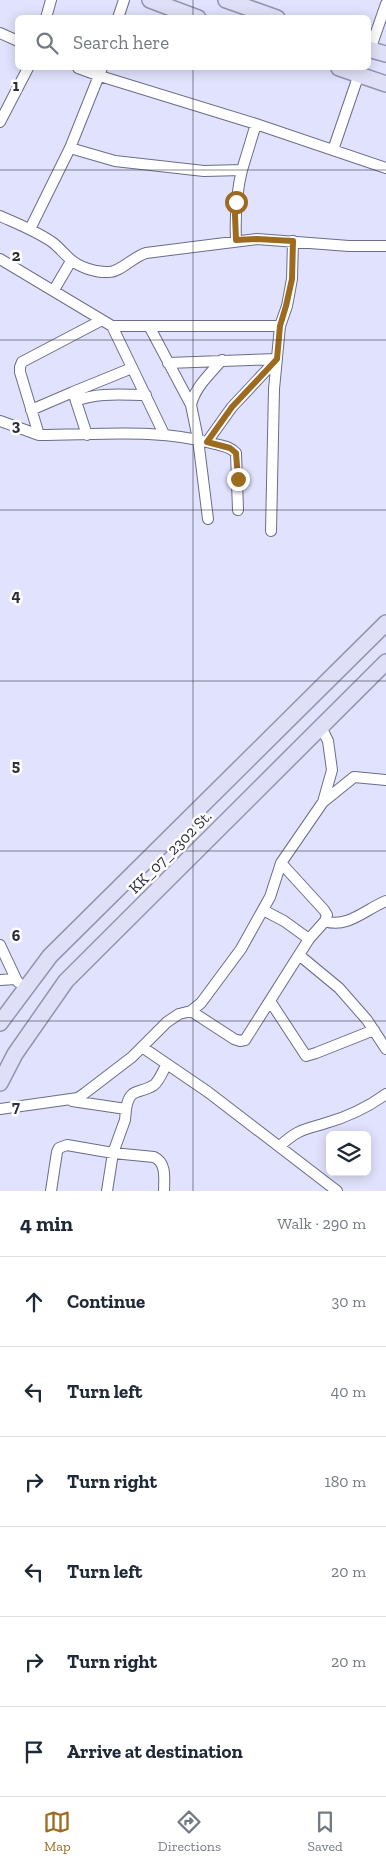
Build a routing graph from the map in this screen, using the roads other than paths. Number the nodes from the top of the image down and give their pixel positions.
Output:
1 (51, 0) edge
2 (124, 0) edge
3 (153, 0) edge
4 (226, 0) edge
5 (386, 4) edge
6 (47, 15) edge
7 (119, 15) edge
8 (190, 15) edge
9 (268, 15) edge
10 (0, 33) edge
11 (15, 40) edge
12 (371, 45) edge
13 (371, 50) edge
14 (386, 54) edge
15 (27, 70) edge
16 (346, 70) edge
17 (101, 72) edge
18 (359, 74) junction
19 (386, 84) edge
20 (0, 122) edge
21 (256, 124) junction
22 (70, 148) junction
23 (333, 150) junction
24 (386, 168) edge
25 (242, 170) junction
26 (0, 216) edge
27 (30, 229) junction
28 (236, 240) junction
29 (293, 241) junction
30 (386, 246) edge
31 (0, 259) edge
32 (71, 261) junction
33 (54, 290) junction
34 (102, 320) junction
35 (112, 326) junction
36 (149, 326) junction
37 (280, 326) junction
38 (277, 359) junction
39 (222, 360) junction
40 (168, 363) junction
41 (132, 368) junction
42 (146, 395) junction
43 (74, 397) junction
44 (191, 405) junction
45 (31, 410) junction
46 (0, 421) edge
47 (164, 434) junction
48 (39, 435) junction
49 (87, 435) junction
50 (203, 441) junction
51 (238, 510) dead end
52 (208, 518) dead end
53 (271, 531) dead end
54 (386, 623) edge
55 (386, 662) edge
56 (321, 727) junction
57 (386, 780) edge
58 (323, 802) junction
59 (281, 864) junction
60 (386, 901) edge
61 (263, 910) junction
62 (325, 921) junction
63 (309, 939) junction
64 (0, 945) edge
65 (299, 955) junction
66 (0, 980) edge
67 (20, 984) junction
68 (270, 1001) junction
69 (191, 1011) junction
70 (0, 1022) edge
71 (374, 1030) junction
72 (142, 1047) junction
73 (386, 1049) edge
74 (167, 1064) junction
75 (0, 1083) edge
76 (386, 1094) edge
77 (69, 1100) junction
78 (0, 1109) edge
79 (126, 1109) junction
80 (280, 1146) junction
81 (112, 1153) junction
82 (51, 1191) edge
83 (106, 1191) edge
84 (164, 1191) edge
85 (337, 1191) edge

1 - 6 street
2 - 7 street
3 - 8 main road
4 - 9 main road
5 - 12 street
10 - 11 street
13 - 14 main road
15 - 20 street
16 - 18 main road
17 - 21 street
17 - 22 street
18 - 19 main road
18 - 23 street
21 - 23 street
21 - 25 street
22 - 25 street
22 - 27 street
23 - 24 street
25 - 28 street
26 - 27 street
27 - 32 street
28 - 29 street
28 - 32 street
29 - 30 street
29 - 37 street
31 - 33 street
32 - 33 street
33 - 34 street
34 - 35 street
34 - 45 street
35 - 36 street
35 - 41 street
36 - 37 street
36 - 40 street
37 - 38 street
38 - 39 street
38 - 50 street
38 - 53 street
39 - 40 street
39 - 44 street
40 - 44 street
41 - 42 street
41 - 43 street
42 - 43 street
42 - 47 street
43 - 45 street
43 - 49 street
44 - 50 street
45 - 48 street
46 - 48 street
47 - 49 street
47 - 50 street
48 - 49 street
50 - 51 street
50 - 52 street
54 - 67 main road, KK_07_2302 St.
55 - 56 main road, KK_07_2302 St.
56 - 58 street
56 - 75 main road, KK_07_2302 St.
57 - 58 street
58 - 59 street
59 - 61 street
59 - 62 street
60 - 62 street
61 - 63 street
61 - 69 street
62 - 63 street
63 - 65 street
64 - 67 street
65 - 68 street
65 - 71 street
66 - 67 street
67 - 70 main road, KK_07_2302 St.
68 - 69 street
68 - 71 street
69 - 72 street
71 - 73 street
72 - 74 street
72 - 77 street
74 - 79 street
74 - 80 street
76 - 80 street
77 - 78 street
77 - 79 street
79 - 81 street
80 - 85 street
81 - 82 street
81 - 83 street
81 - 84 street

